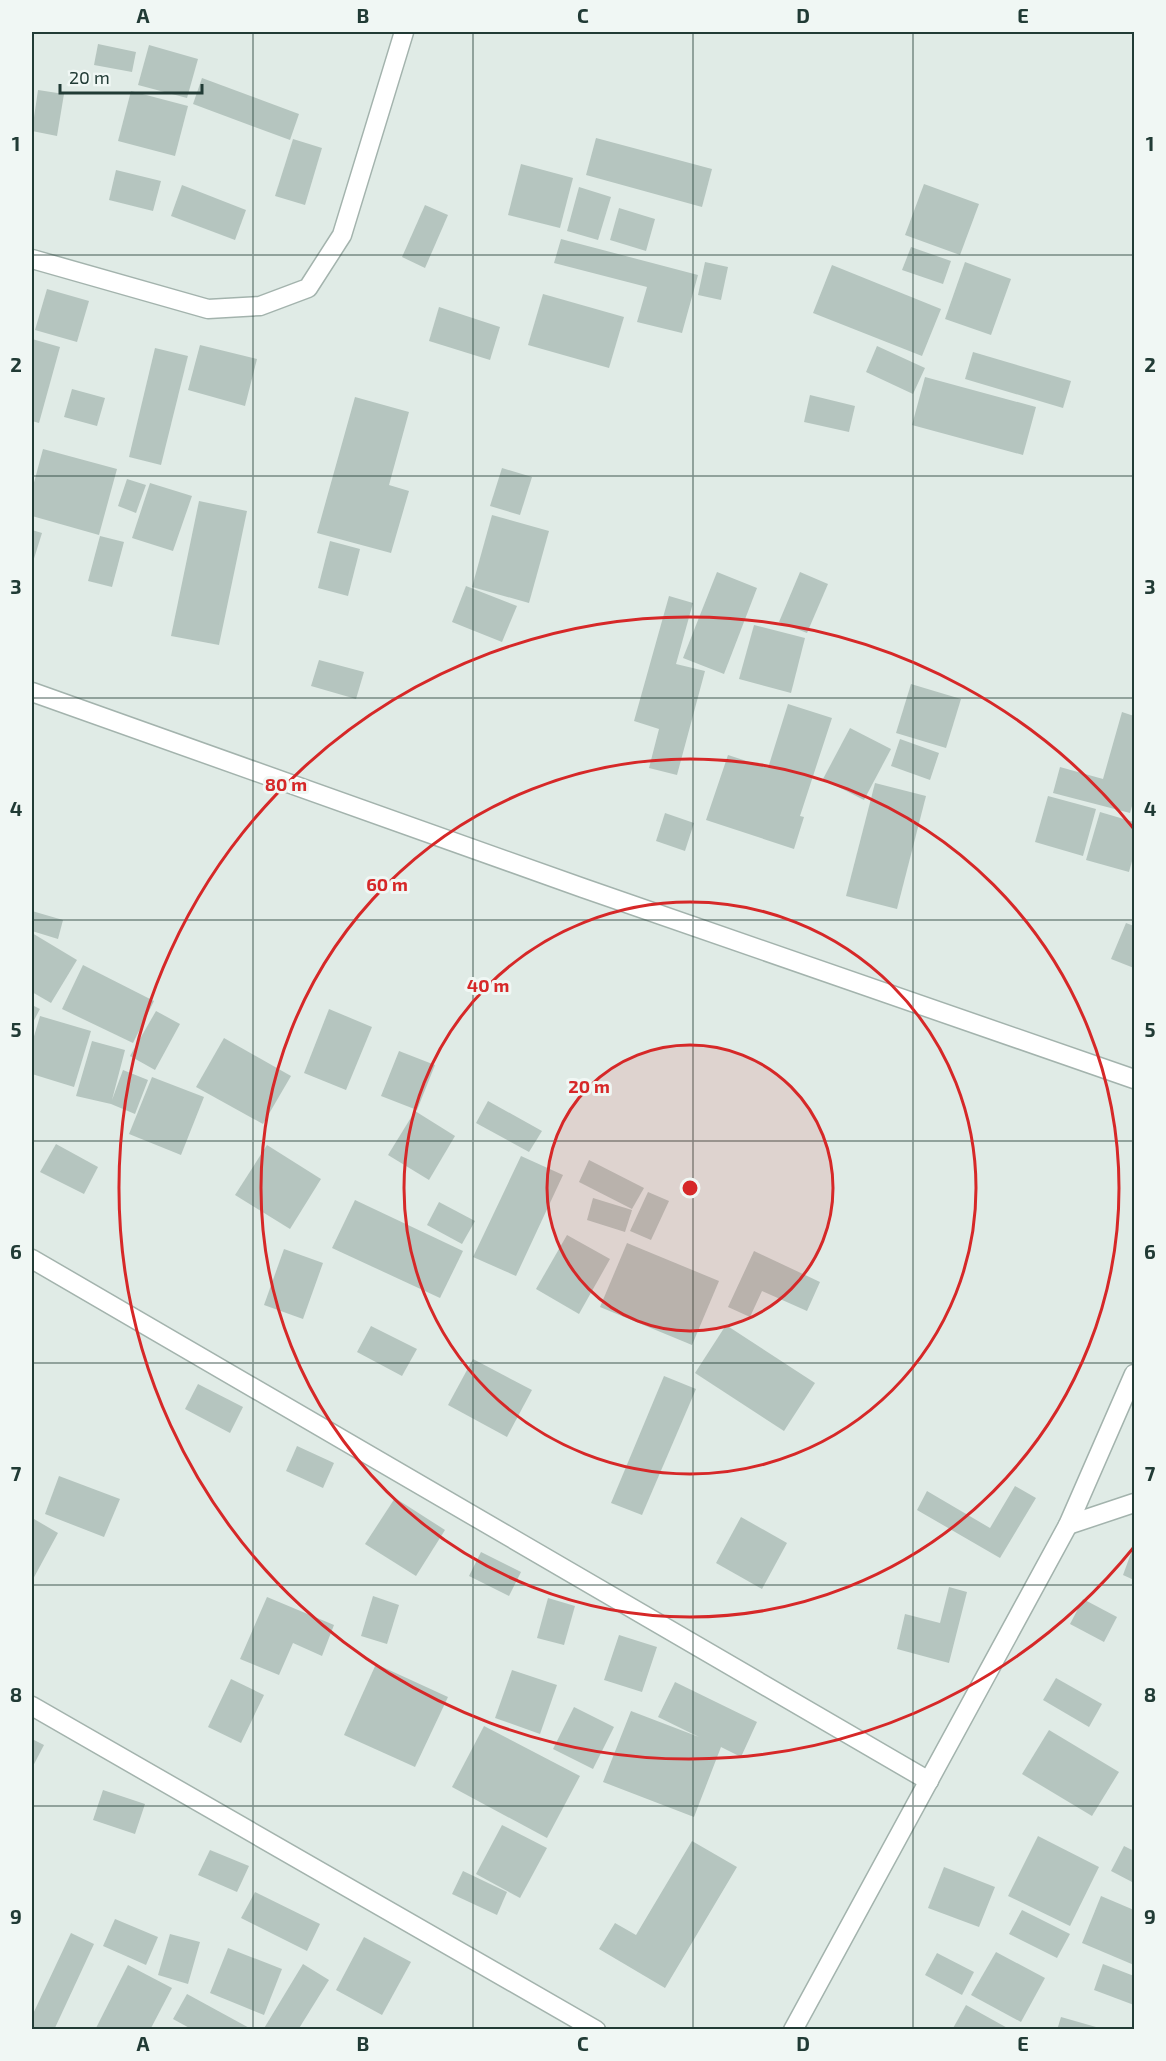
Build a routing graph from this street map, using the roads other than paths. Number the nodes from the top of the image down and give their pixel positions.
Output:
1 (404, 32) edge
2 (32, 259) edge
3 (32, 692) edge
4 (1134, 1079) edge
5 (32, 1259) edge
6 (1134, 1374) edge
7 (1134, 1503) edge
8 (1068, 1525) junction
9 (32, 1706) edge
10 (929, 1781) junction
11 (596, 2030) edge
12 (793, 2030) edge

1 - 2 street
3 - 4 street
5 - 10 street
6 - 8 street
7 - 8 street
8 - 10 street
9 - 11 street
10 - 12 street

